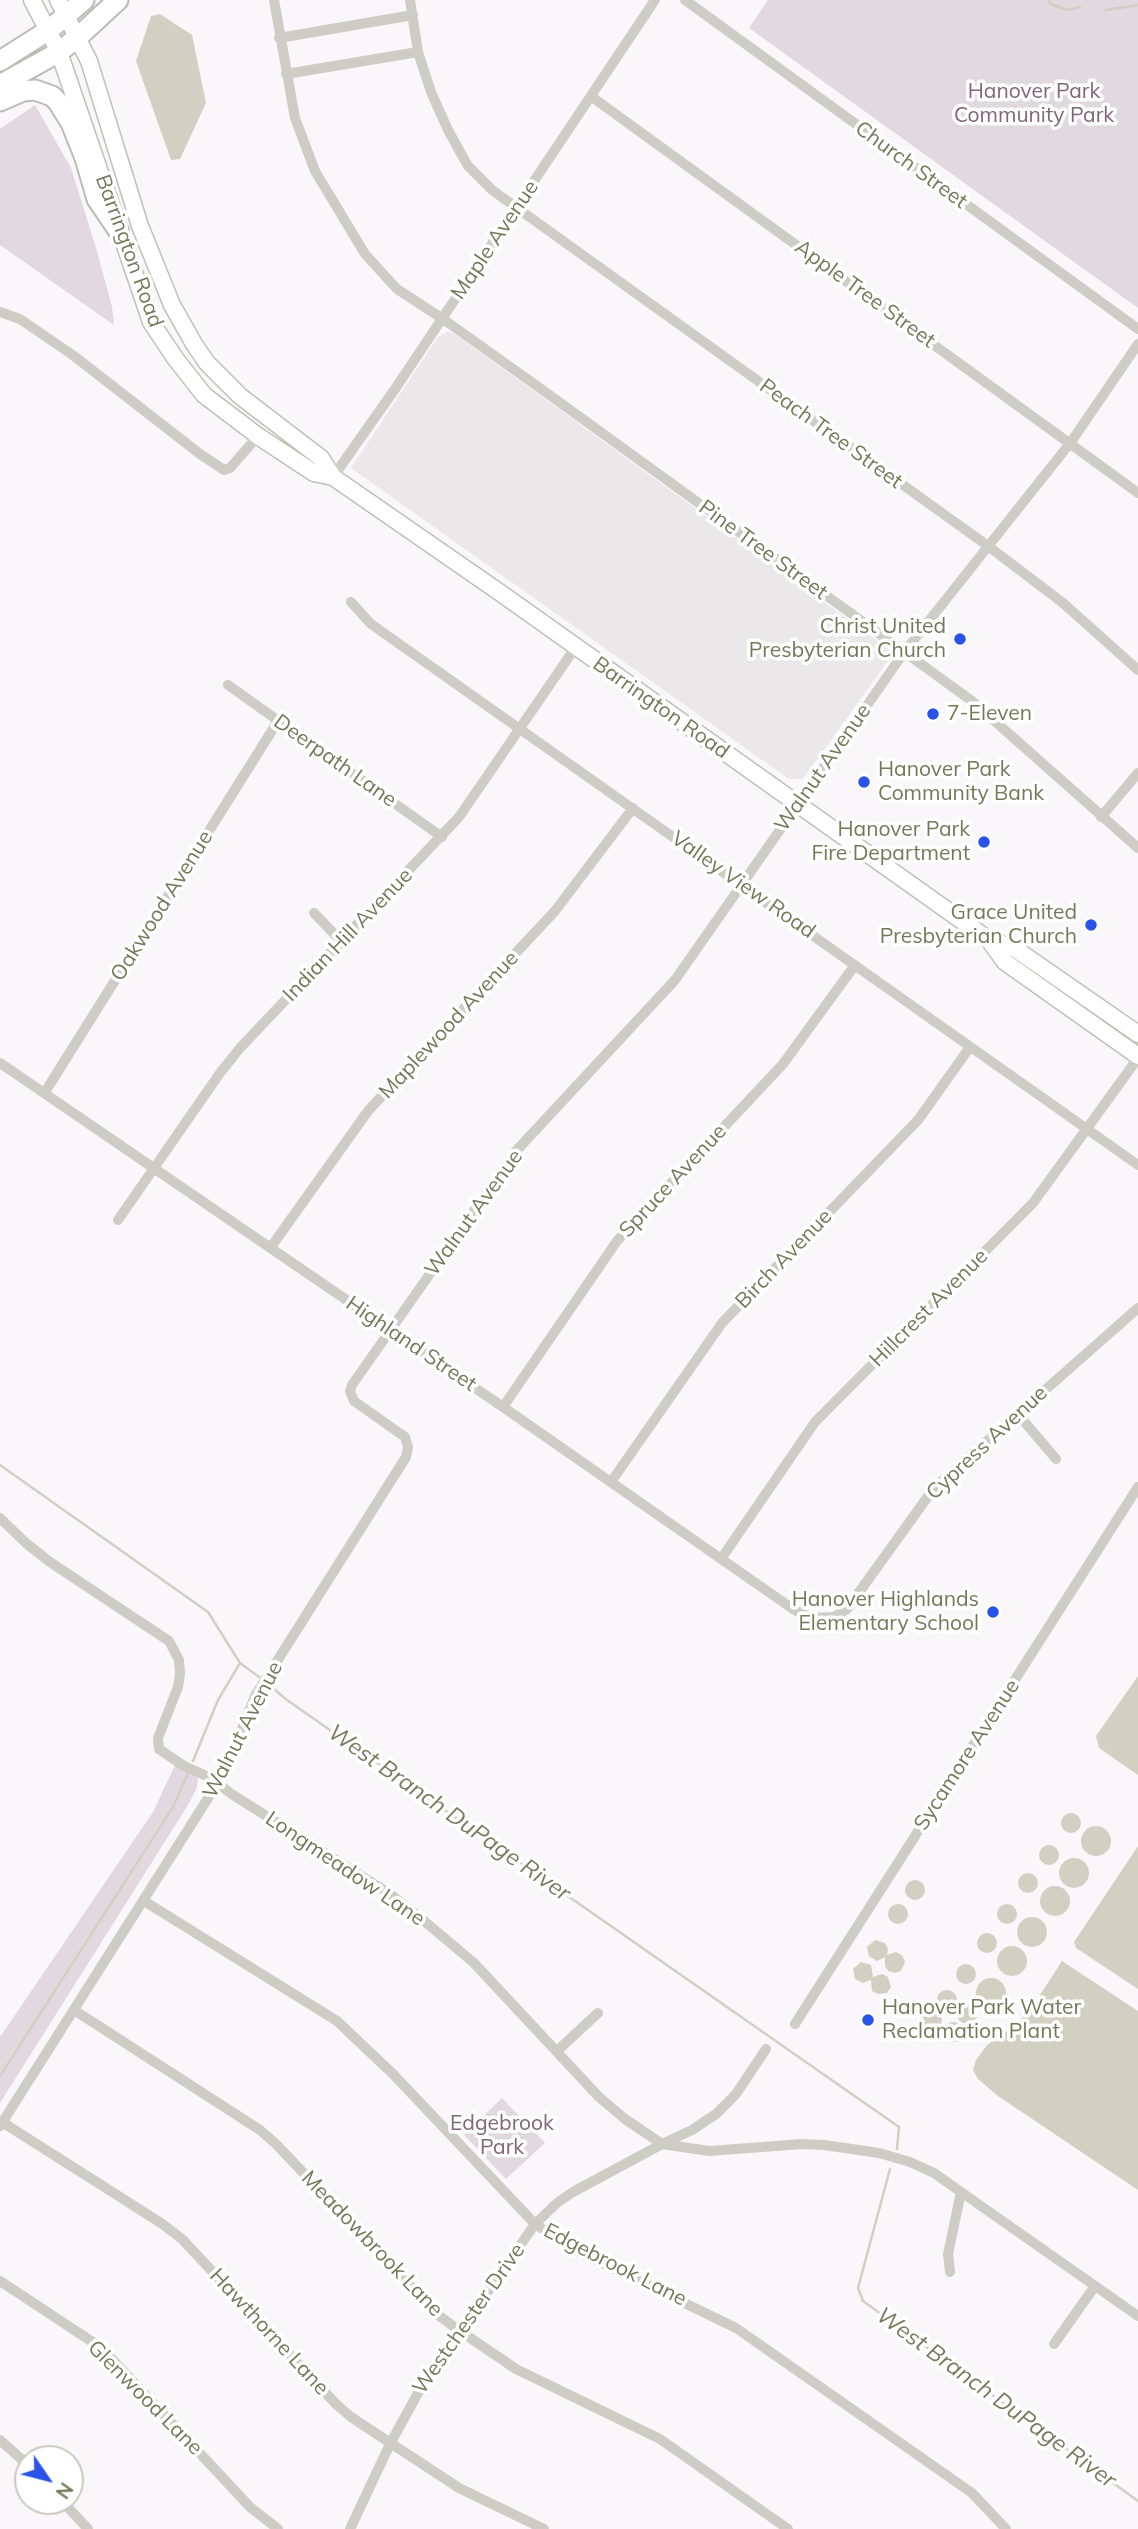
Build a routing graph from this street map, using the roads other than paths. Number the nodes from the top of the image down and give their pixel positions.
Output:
1 (32, 0) edge
2 (84, 0) edge
3 (118, 0) edge
4 (274, 0) edge
5 (410, 0) edge
6 (655, 0) edge
7 (685, 0) edge
8 (63, 8) edge
9 (412, 15) junction
10 (49, 30) junction
11 (78, 37) junction
12 (279, 38) junction
13 (59, 52) junction
14 (418, 52) junction
15 (0, 61) edge
16 (286, 74) junction
17 (0, 85) edge
18 (592, 96) junction
19 (0, 101) edge
20 (516, 208) junction
21 (118, 230) junction
22 (0, 312) edge
23 (443, 318) junction
24 (1138, 329) edge
25 (1138, 344) edge
26 (258, 436) junction
27 (1070, 442) junction
28 (333, 477) junction
29 (1138, 493) edge
30 (988, 546) junction
31 (351, 602) dead end
32 (575, 648) junction
33 (905, 651) junction
34 (1138, 670) edge
35 (228, 685) dead end
36 (278, 721) junction
37 (521, 729) junction
38 (1138, 773) edge
39 (797, 804) junction
40 (633, 808) junction
41 (1101, 817) junction
42 (442, 838) junction
43 (1138, 848) edge
44 (742, 885) junction
45 (314, 913) dead end
46 (989, 940) junction
47 (341, 941) junction
48 (855, 965) junction
49 (1138, 1034) edge
50 (970, 1047) junction
51 (1138, 1057) edge
52 (0, 1063) edge
53 (45, 1092) junction
54 (1087, 1129) junction
55 (1138, 1165) edge
56 (155, 1168) junction
57 (118, 1220) dead end
58 (271, 1247) junction
59 (1138, 1308) edge
60 (389, 1330) junction
61 (503, 1407) junction
62 (1017, 1413) junction
63 (1056, 1460) dead end
64 (611, 1482) junction
65 (1138, 1487) edge
66 (0, 1518) edge
67 (721, 1559) junction
68 (824, 1619) joint
69 (217, 1784) junction
70 (145, 1901) junction
71 (74, 2010) junction
72 (598, 2013) dead end
73 (795, 2024) dead end
74 (766, 2049) dead end
75 (557, 2051) junction
76 (1, 2124) edge
77 (662, 2144) junction
78 (961, 2192) junction
79 (535, 2224) junction
80 (950, 2272) dead end
81 (0, 2281) edge
82 (1096, 2286) junction
83 (1138, 2316) edge
84 (460, 2331) junction
85 (1054, 2344) dead end
86 (0, 2440) edge
87 (390, 2444) junction
88 (14, 2452) edge
89 (75, 2515) edge
90 (88, 2529) edge
91 (278, 2529) edge
92 (350, 2529) edge
93 (544, 2529) edge
94 (788, 2529) edge
95 (1006, 2529) edge

1 - 10 main road, Barrington Road
2 - 8 highway
3 - 11 highway
4 - 12 street, Pine Tree Street
5 - 9 street, Peach Tree Street
6 - 18 street, Maple Avenue
7 - 24 street, Church Street
8 - 10 highway
8 - 11 main road, Barrington Road
9 - 12 street
9 - 14 street, Peach Tree Street
10 - 13 main road, Barrington Road
10 - 15 highway
11 - 13 highway
11 - 28 main road, Barrington Road
12 - 16 street, Pine Tree Street
13 - 17 highway
13 - 21 main road, Barrington Road
14 - 16 street
14 - 20 street, Peach Tree Street
16 - 23 street, Pine Tree Street
18 - 20 street, Maple Avenue
18 - 27 street, Apple Tree Street
19 - 21 highway
20 - 23 street, Maple Avenue
20 - 30 street, Peach Tree Street
21 - 26 main road, Barrington Road
22 - 26 street
23 - 28 street, Maple Avenue
23 - 33 street, Pine Tree Street
25 - 27 street, Walnut Avenue
26 - 28 main road, Barrington Road
27 - 29 street, Apple Tree Street
27 - 30 street, Walnut Avenue
28 - 32 main road, Barrington Road
30 - 33 street, Walnut Avenue
30 - 34 street, Peach Tree Street
31 - 37 street, Valley View Road
32 - 37 street, Indian Hill Avenue
32 - 39 main road, Barrington Road
33 - 39 street, Walnut Avenue
33 - 41 street, Pine Tree Street
35 - 36 street, Deerpath Lane
36 - 42 street, Deerpath Lane
36 - 53 street, Oakwood Avenue
37 - 40 street, Valley View Road
37 - 42 street, Indian Hill Avenue
38 - 41 street
39 - 44 street, Walnut Avenue
39 - 46 main road, Barrington Road
40 - 44 street, Valley View Road
40 - 58 street, Maplewood Avenue
41 - 43 street, Pine Tree Street
42 - 47 street, Indian Hill Avenue
44 - 48 street, Valley View Road
44 - 60 street, Walnut Avenue
45 - 47 street
46 - 49 main road, Barrington Road
46 - 51 main road, Barrington Road
47 - 56 street, Indian Hill Avenue
48 - 50 street, Valley View Road
48 - 61 street, Spruce Avenue
50 - 54 street, Valley View Road
50 - 64 street, Birch Avenue
51 - 54 street, Hillcrest Avenue
52 - 53 street, Highland Street
53 - 56 street, Highland Street
54 - 55 street, Valley View Road
54 - 67 street, Hillcrest Avenue
56 - 57 street, Indian Hill Avenue
56 - 58 street, Highland Street
58 - 60 street, Highland Street
59 - 62 street, Cypress Avenue
60 - 61 street, Highland Street
60 - 69 street, Walnut Avenue
61 - 64 street, Highland Street
62 - 63 street
62 - 68 street, Cypress Avenue
64 - 67 street, Highland Street
65 - 73 street, Sycamore Avenue
66 - 69 street, Longmeadow Lane
67 - 68 street, Highland Street
69 - 70 street, Walnut Avenue
69 - 75 street, Longmeadow Lane
70 - 71 street, Walnut Avenue
70 - 79 street, Edgebrook Lane
71 - 76 street, Walnut Avenue
71 - 84 street, Meadowbrook Lane
72 - 75 street
74 - 77 street, Westchester Drive
75 - 77 street, Longmeadow Lane
76 - 87 street, Hawthorne Lane
77 - 78 street, Longmeadow Lane
77 - 79 street, Westchester Drive
78 - 80 street
78 - 82 street, Longmeadow Lane
79 - 84 street, Westchester Drive
79 - 95 street, Edgebrook Lane
81 - 91 street, Glenwood Lane
82 - 83 street, Longmeadow Lane
82 - 85 street
84 - 87 street, Westchester Drive
84 - 94 street, Meadowbrook Lane
86 - 88 street
87 - 92 street, Westchester Drive
87 - 93 street, Hawthorne Lane
89 - 90 street

